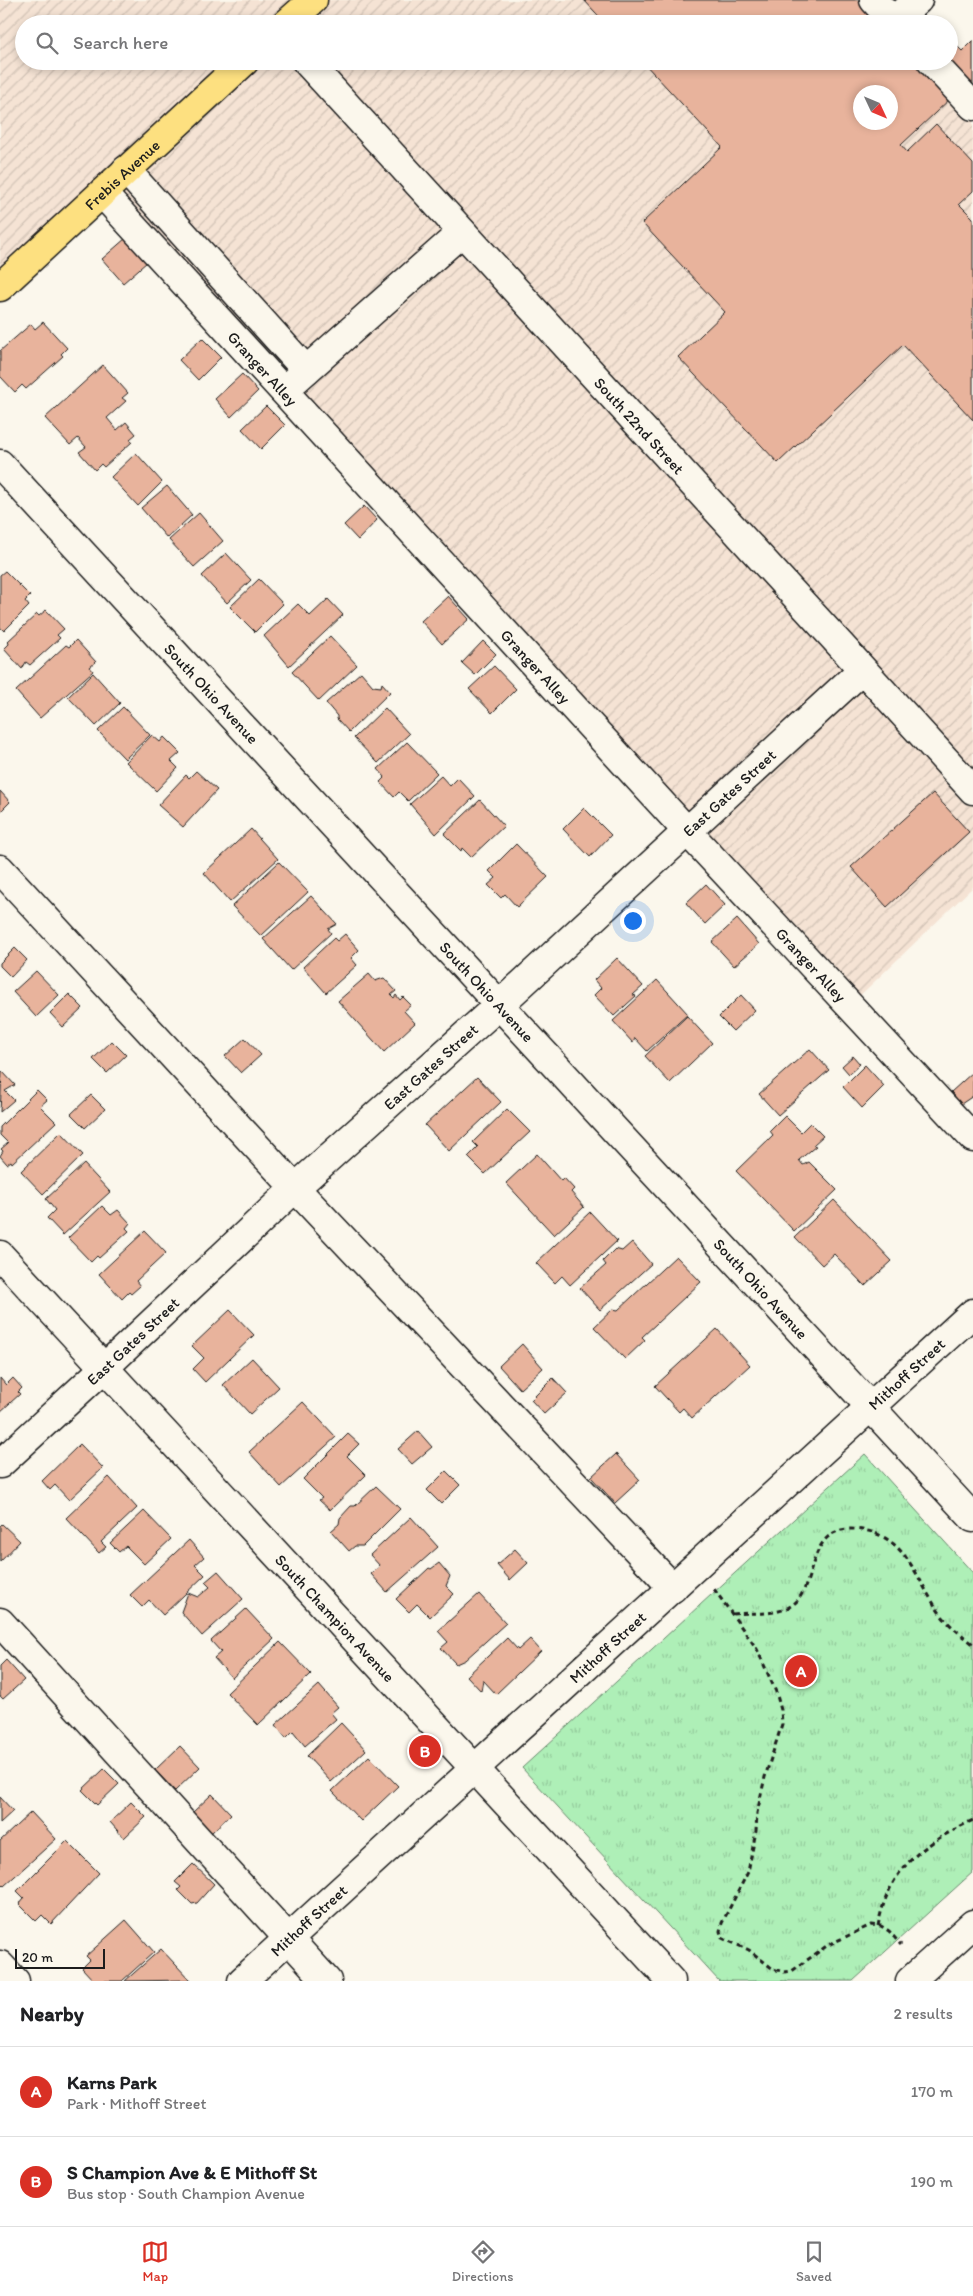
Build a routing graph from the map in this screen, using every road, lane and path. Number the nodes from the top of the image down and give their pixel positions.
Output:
1 (312, 0) edge
2 (874, 0) edge
3 (918, 0) edge
4 (296, 15) edge
5 (888, 15) edge
6 (903, 15) edge
7 (235, 70) edge
8 (314, 70) edge
9 (939, 70) edge
10 (973, 106) edge
11 (126, 170) junction
12 (102, 193) junction
13 (462, 232) junction
14 (0, 287) edge
15 (306, 370) junction
16 (283, 391) junction
17 (0, 464) edge
18 (862, 670) junction
19 (973, 790) edge
20 (686, 830) junction
21 (0, 869) edge
22 (499, 1005) junction
23 (973, 1138) edge
24 (295, 1188) junction
25 (0, 1255) edge
26 (973, 1312) edge
27 (104, 1368) junction
28 (870, 1408) junction
29 (0, 1464) edge
30 (973, 1518) edge
31 (697, 1567) junction
32 (673, 1588) junction
33 (733, 1614) junction
34 (0, 1622) edge
35 (973, 1644) edge
36 (474, 1767) junction
37 (973, 1820) edge
38 (973, 1924) edge
39 (878, 1926) junction
40 (288, 1939) junction
41 (901, 1945) dead end
42 (0, 1965) edge
43 (15, 1981) edge
44 (242, 1981) edge
45 (327, 1981) edge
46 (671, 1981) edge
47 (910, 1981) edge

1 - 4 main road
2 - 5 street
3 - 6 street
7 - 11 main road, Frebis Avenue
8 - 13 street, South 22nd Street
9 - 10 street
11 - 12 main road, Frebis Avenue
11 - 15 street
12 - 14 main road, Frebis Avenue
12 - 16 street, Granger Alley
13 - 15 street
13 - 18 street, South 22nd Street
15 - 16 street
16 - 20 street, Granger Alley
17 - 22 street, South Ohio Avenue
18 - 19 street, South 22nd Street
18 - 20 street, East Gates Street
20 - 22 street, East Gates Street
20 - 23 street, Granger Alley
21 - 24 street
22 - 24 street, East Gates Street
22 - 28 street, South Ohio Avenue
24 - 27 street, East Gates Street
24 - 32 street
25 - 27 street, South Champion Avenue
26 - 28 street, Mithoff Street
27 - 29 street, East Gates Street
27 - 36 street, South Champion Avenue
28 - 30 street, South Ohio Avenue
28 - 31 street, Mithoff Street
31 - 32 street, Mithoff Street
31 - 33 path
32 - 36 street, Mithoff Street
33 - 35 path
33 - 39 path
34 - 40 street
36 - 40 street, Mithoff Street
36 - 46 street, South Champion Avenue
37 - 39 path
38 - 47 street
39 - 41 path
40 - 44 street, Mithoff Street
40 - 45 street
42 - 43 street

